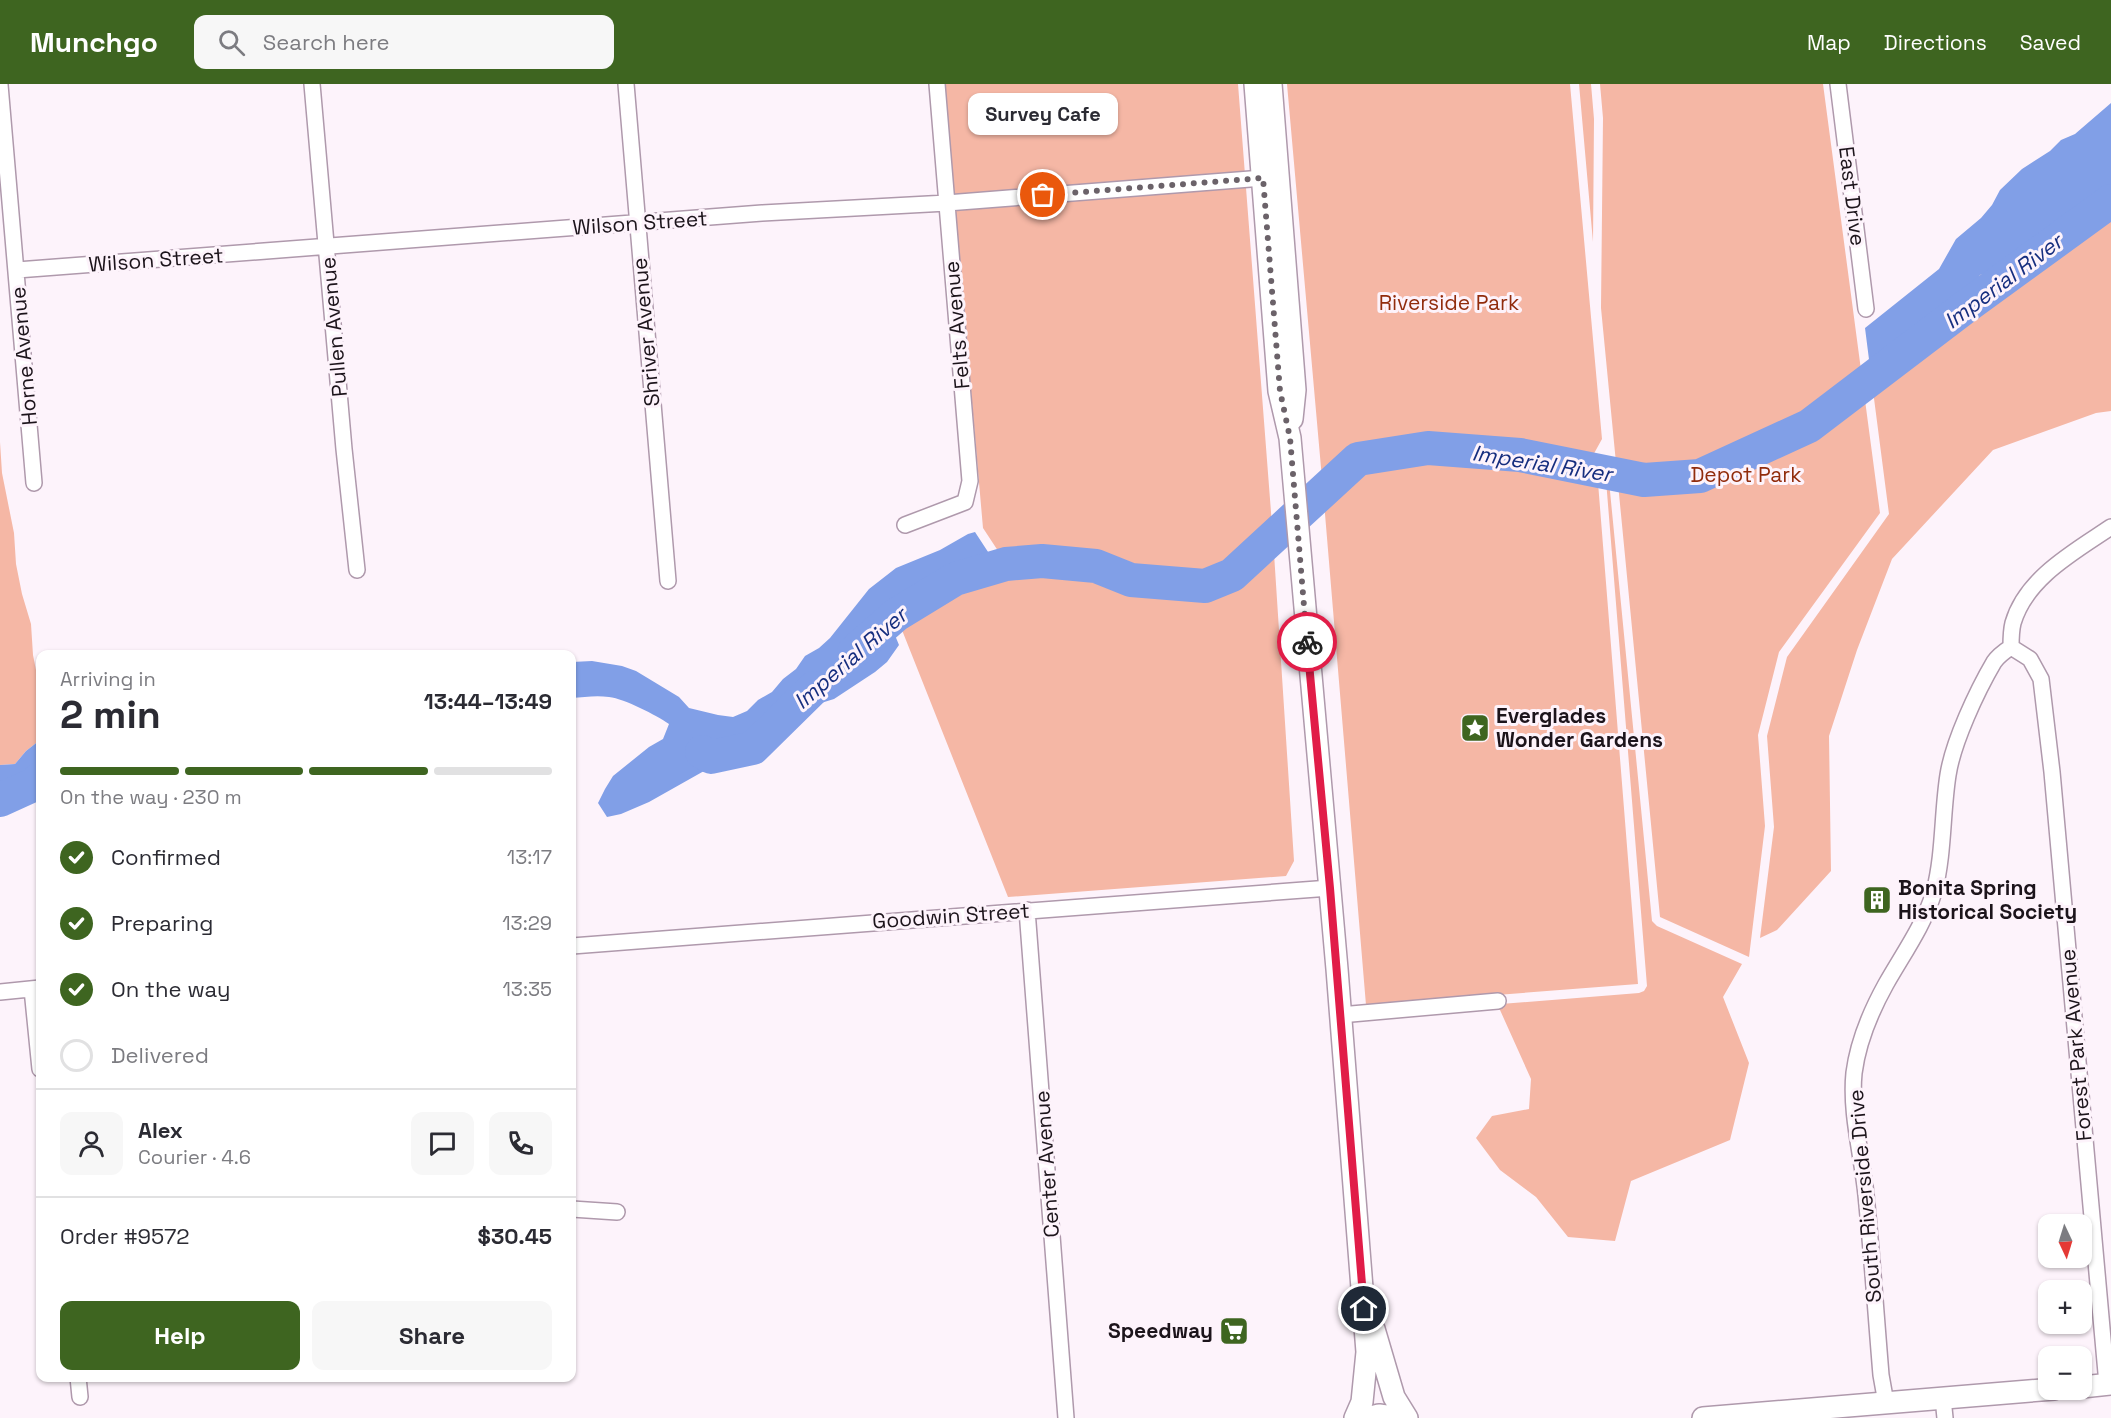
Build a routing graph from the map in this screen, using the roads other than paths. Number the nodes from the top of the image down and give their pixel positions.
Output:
1 (312, 84) edge
2 (626, 84) edge
3 (938, 84) edge
4 (1255, 84) edge
5 (1271, 84) edge
6 (1838, 84) edge
7 (0, 85) edge
8 (1263, 178) junction
9 (947, 203) junction
10 (637, 224) junction
11 (327, 246) junction
12 (17, 270) junction
13 (1866, 309) dead end
14 (1290, 438) junction
15 (34, 483) dead end
16 (905, 525) dead end
17 (2111, 527) edge
18 (357, 570) dead end
19 (668, 580) dead end
20 (2011, 647) junction
21 (1330, 888) junction
22 (1027, 910) junction
23 (576, 946) edge
24 (36, 989) edge
25 (0, 992) edge
26 (1498, 1000) dead end
27 (1340, 1015) junction
28 (576, 1209) edge
29 (617, 1212) dead end
30 (1360, 1267) junction
31 (78, 1382) edge
32 (2109, 1384) edge
33 (2092, 1386) edge
34 (2038, 1392) edge
35 (80, 1397) dead end
36 (1886, 1403) junction
37 (1944, 1408) edge
38 (1066, 1418) edge
39 (1355, 1418) edge
40 (1366, 1418) edge
41 (1400, 1418) edge
42 (1407, 1418) edge
43 (1703, 1418) edge

1 - 11 street, Pullen Avenue
2 - 10 street, Shriver Avenue
3 - 9 street, Felts Avenue
4 - 8 street
5 - 14 street
6 - 13 street, East Drive
7 - 12 street, Horne Avenue
8 - 9 street, Wilson Street
8 - 14 street
9 - 10 street, Wilson Street
9 - 16 street, Felts Avenue
10 - 11 street, Wilson Street
10 - 19 street, Shriver Avenue
11 - 12 street, Wilson Street
11 - 18 street, Pullen Avenue
12 - 15 street, Horne Avenue
14 - 21 street
17 - 20 street
20 - 32 street, Forest Park Avenue
20 - 36 street, South Riverside Drive
21 - 22 street, Goodwin Street
21 - 27 street
22 - 23 street, Goodwin Street
22 - 38 street, Center Avenue
24 - 25 street
26 - 27 street
27 - 30 street
28 - 29 street
30 - 39 street
30 - 42 street
31 - 35 street
32 - 33 street
34 - 37 street
36 - 37 street
36 - 43 street
40 - 41 street

